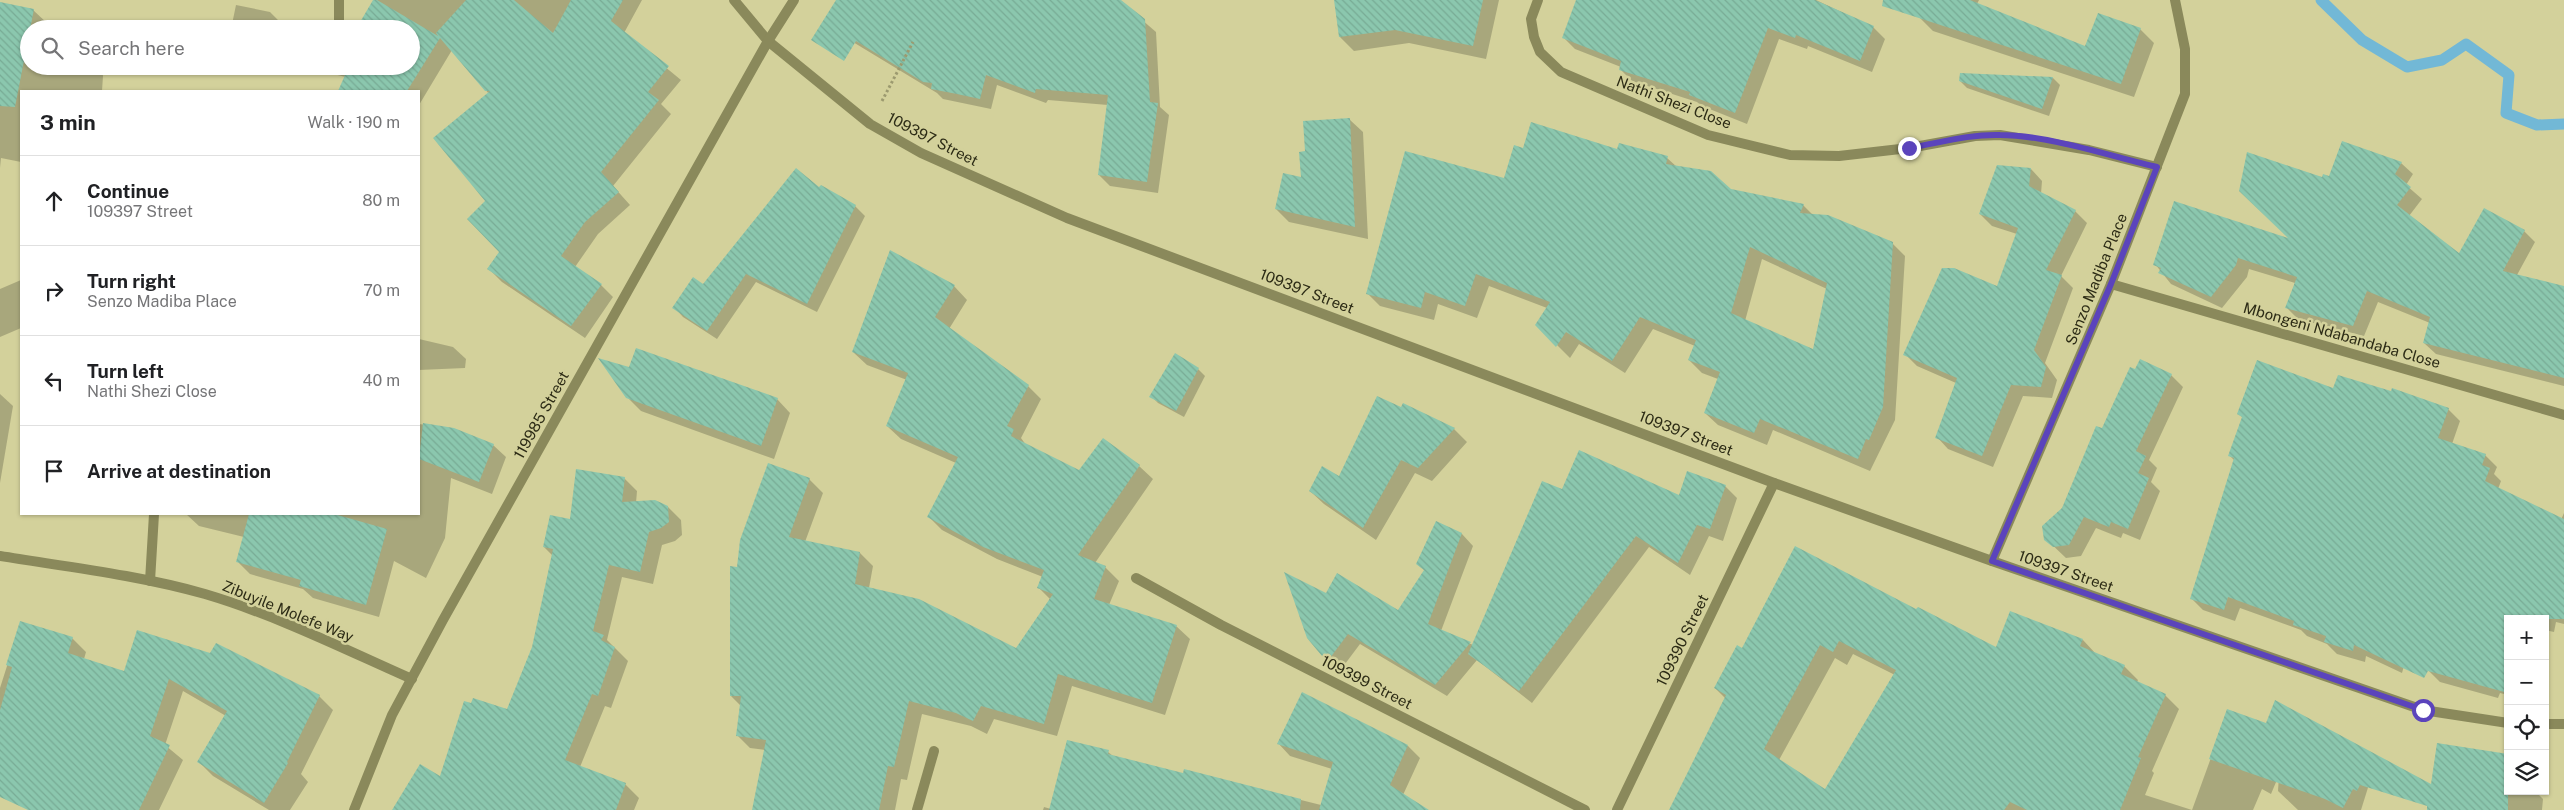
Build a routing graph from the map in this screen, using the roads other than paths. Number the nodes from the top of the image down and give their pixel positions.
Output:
1 (338, 0) edge
2 (734, 0) edge
3 (794, 0) edge
4 (1538, 0) edge
5 (2175, 0) edge
6 (339, 20) edge
7 (768, 41) junction
8 (2157, 167) junction
9 (2111, 284) junction
10 (2564, 416) edge
11 (1774, 483) junction
12 (154, 515) edge
13 (0, 556) edge
14 (1992, 561) junction
15 (1136, 578) dead end
16 (150, 581) junction
17 (412, 678) junction
18 (2504, 722) edge
19 (2549, 724) edge
20 (2564, 724) edge
21 (934, 751) dead end
22 (354, 810) edge
23 (917, 810) edge
24 (1585, 810) edge
25 (1617, 810) edge

1 - 6 street
2 - 7 street, 109397 Street
3 - 7 street, 119985 Street
4 - 8 street, Nathi Shezi Close
5 - 8 street, Senzo Madiba Place
7 - 11 street, 109397 Street
7 - 17 street, 119985 Street
8 - 9 street, Senzo Madiba Place
9 - 10 street, Mbongeni Ndabandaba Close
9 - 14 street, Senzo Madiba Place
11 - 14 street, 109397 Street
11 - 25 street, 109390 Street
12 - 16 street
13 - 16 street, Zibuyile Molefe Way
14 - 18 street, 109397 Street
15 - 24 street, 109399 Street
16 - 17 street, Zibuyile Molefe Way
17 - 22 street, 119985 Street
19 - 20 street
21 - 23 street

